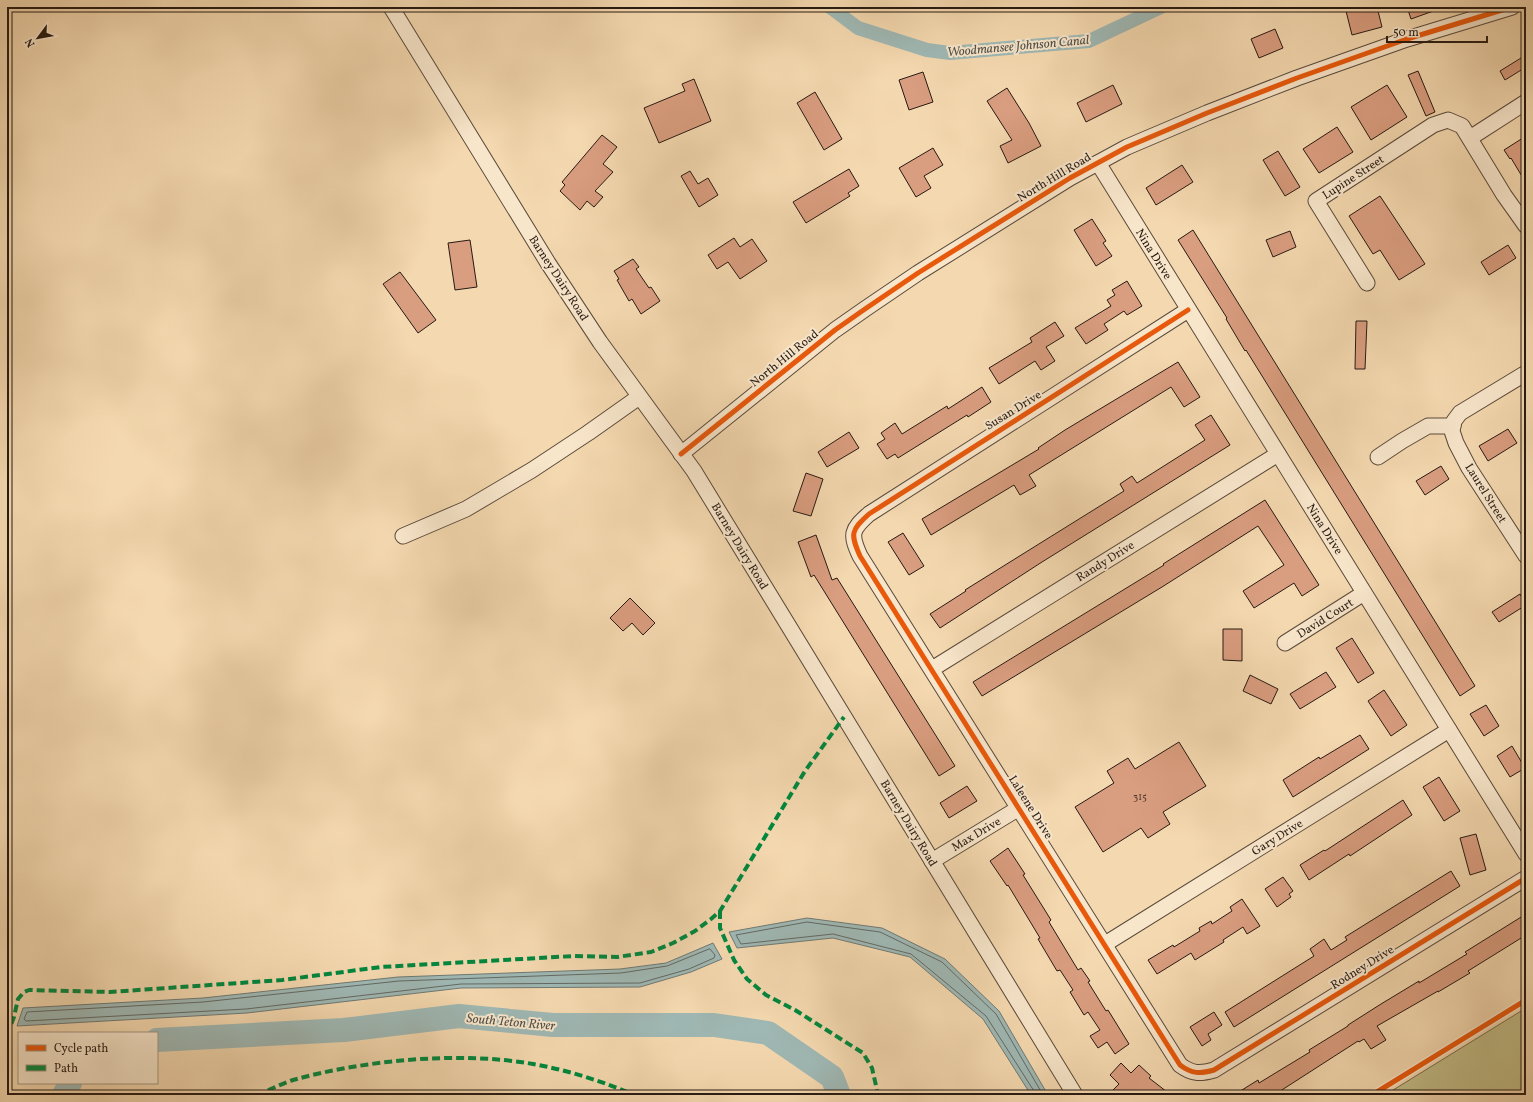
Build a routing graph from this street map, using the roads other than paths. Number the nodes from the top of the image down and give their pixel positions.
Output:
1 (392, 7) edge
2 (1512, 7) edge
3 (1526, 102) edge
4 (1470, 138) junction
5 (1098, 163) junction
6 (1526, 226) edge
7 (1368, 283) dead end
8 (1188, 310) junction
9 (1526, 372) edge
10 (640, 397) junction
11 (1453, 426) junction
12 (681, 454) junction
13 (1278, 454) junction
14 (1378, 457) dead end
15 (854, 532) joint
16 (404, 536) dead end
17 (1526, 556) edge
18 (1364, 593) junction
19 (1285, 643) dead end
20 (932, 669) junction
21 (1449, 730) junction
22 (1019, 808) junction
23 (1526, 854) edge
24 (932, 861) junction
25 (1526, 878) edge
26 (1104, 944) junction
27 (1208, 1071) joint
28 (1075, 1095) edge

1 - 10 street, Barney Dairy Road
2 - 5 street, North Hill Road
3 - 4 street
4 - 6 street, Lupine Street
4 - 7 street, Lupine Street
5 - 8 street, Nina Drive
5 - 12 street, North Hill Road
8 - 13 street, Nina Drive
8 - 15 street, Susan Drive
9 - 11 street
10 - 12 street, Barney Dairy Road
10 - 16 street
11 - 14 street
11 - 17 street, Laurel Street
12 - 24 street, Barney Dairy Road
13 - 18 street, Nina Drive
13 - 20 street, Randy Drive
15 - 20 street, Laleene Drive
18 - 19 street, David Court
18 - 21 street, Nina Drive
20 - 22 street, Laleene Drive
21 - 23 street, Nina Drive
21 - 26 street, Gary Drive
22 - 24 street, Max Drive
22 - 26 street, Laleene Drive
24 - 28 street, Barney Dairy Road
25 - 27 street, Rodney Drive
26 - 27 street, Laleene Drive

